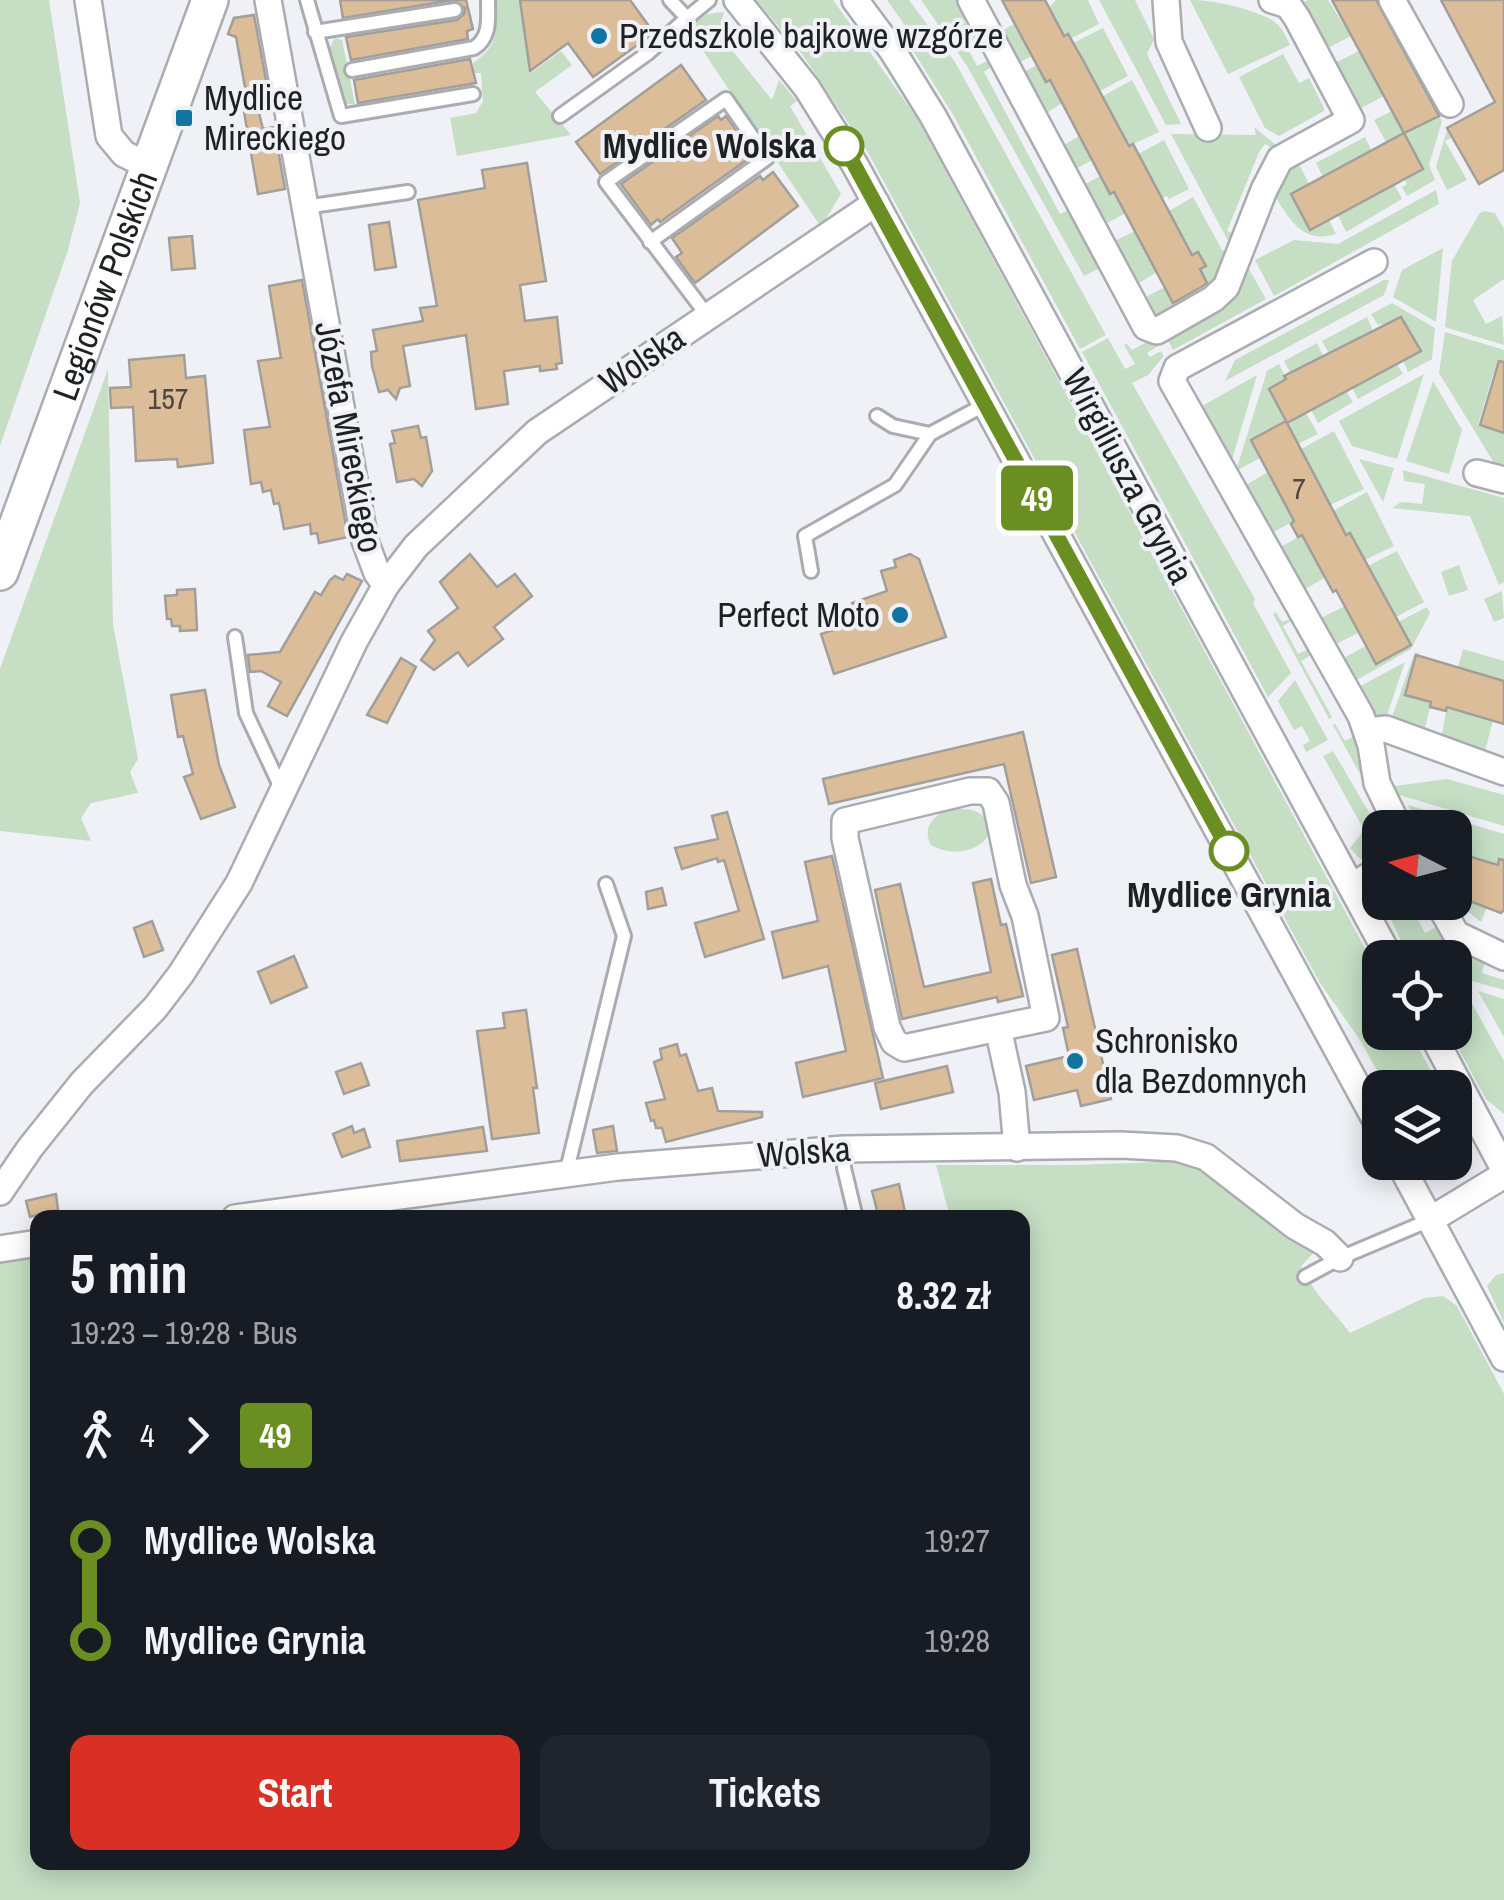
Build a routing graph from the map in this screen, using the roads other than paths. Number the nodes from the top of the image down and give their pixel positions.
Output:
1 (88, 0) edge
2 (210, 0) edge
3 (268, 0) edge
4 (307, 0) edge
5 (488, 0) edge
6 (670, 0) edge
7 (709, 0) edge
8 (737, 0) edge
9 (855, 0) edge
10 (971, 0) edge
11 (1166, 0) edge
12 (1272, 0) edge
13 (1392, 0) edge
14 (455, 10) dead end
15 (687, 18) junction
16 (316, 32) junction
17 (352, 70) dead end
18 (472, 94) dead end
19 (1450, 104) dead end
20 (560, 116) dead end
21 (1208, 128) dead end
22 (150, 166) junction
23 (408, 192) dead end
24 (876, 203) junction
25 (305, 207) junction
26 (650, 242) junction
27 (1374, 262) dead end
28 (707, 315) junction
29 (986, 404) junction
30 (877, 416) dead end
31 (930, 434) junction
32 (1477, 473) dead end
33 (1504, 480) edge
34 (810, 571) dead end
35 (0, 572) edge
36 (386, 585) junction
37 (235, 637) dead end
38 (1367, 731) junction
39 (1504, 772) edge
40 (282, 790) junction
41 (1390, 810) edge
42 (1362, 880) edge
43 (606, 884) dead end
44 (1352, 886) junction
45 (1448, 920) edge
46 (1380, 940) edge
47 (1504, 957) edge
48 (998, 1028) junction
49 (1440, 1050) edge
50 (1362, 1095) edge
51 (1017, 1148) junction
52 (844, 1149) junction
53 (1504, 1172) edge
54 (566, 1174) junction
55 (1408, 1180) edge
56 (0, 1192) edge
57 (295, 1210) edge
58 (854, 1210) edge
59 (1430, 1220) junction
60 (30, 1244) edge
61 (0, 1249) edge
62 (1340, 1258) junction
63 (1305, 1277) dead end
64 (1504, 1358) edge

1 - 22 street
2 - 22 street, Legionów Polskich
3 - 25 street, Józefa Mireckiego
4 - 16 lane
5 - 17 lane
6 - 15 lane
7 - 15 lane
8 - 24 street
9 - 44 street, Wirgiliusza Grynia
10 - 12 street
11 - 21 street
13 - 19 street
14 - 16 lane
15 - 20 lane
16 - 18 lane
22 - 35 street, Legionów Polskich
23 - 25 lane
24 - 28 street, Wolska
24 - 29 street
25 - 36 street, Józefa Mireckiego
26 - 26 lane
26 - 28 lane
27 - 38 street
28 - 36 street, Wolska
29 - 31 lane
29 - 50 street
30 - 31 lane
31 - 34 lane
32 - 33 street
36 - 40 street, Józefa Mireckiego
37 - 40 lane
38 - 39 street
38 - 41 street
40 - 56 street, Józefa Mireckiego
42 - 44 street
43 - 54 lane
44 - 46 street, Wirgiliusza Grynia
45 - 47 street
48 - 48 street
48 - 51 street
49 - 53 street
51 - 52 street, Wolska
51 - 62 street, Wolska
52 - 54 street, Wolska
52 - 58 lane
53 - 59 street
54 - 57 street, Wolska
55 - 59 street
59 - 62 lane
59 - 64 street
60 - 61 street
62 - 63 lane

